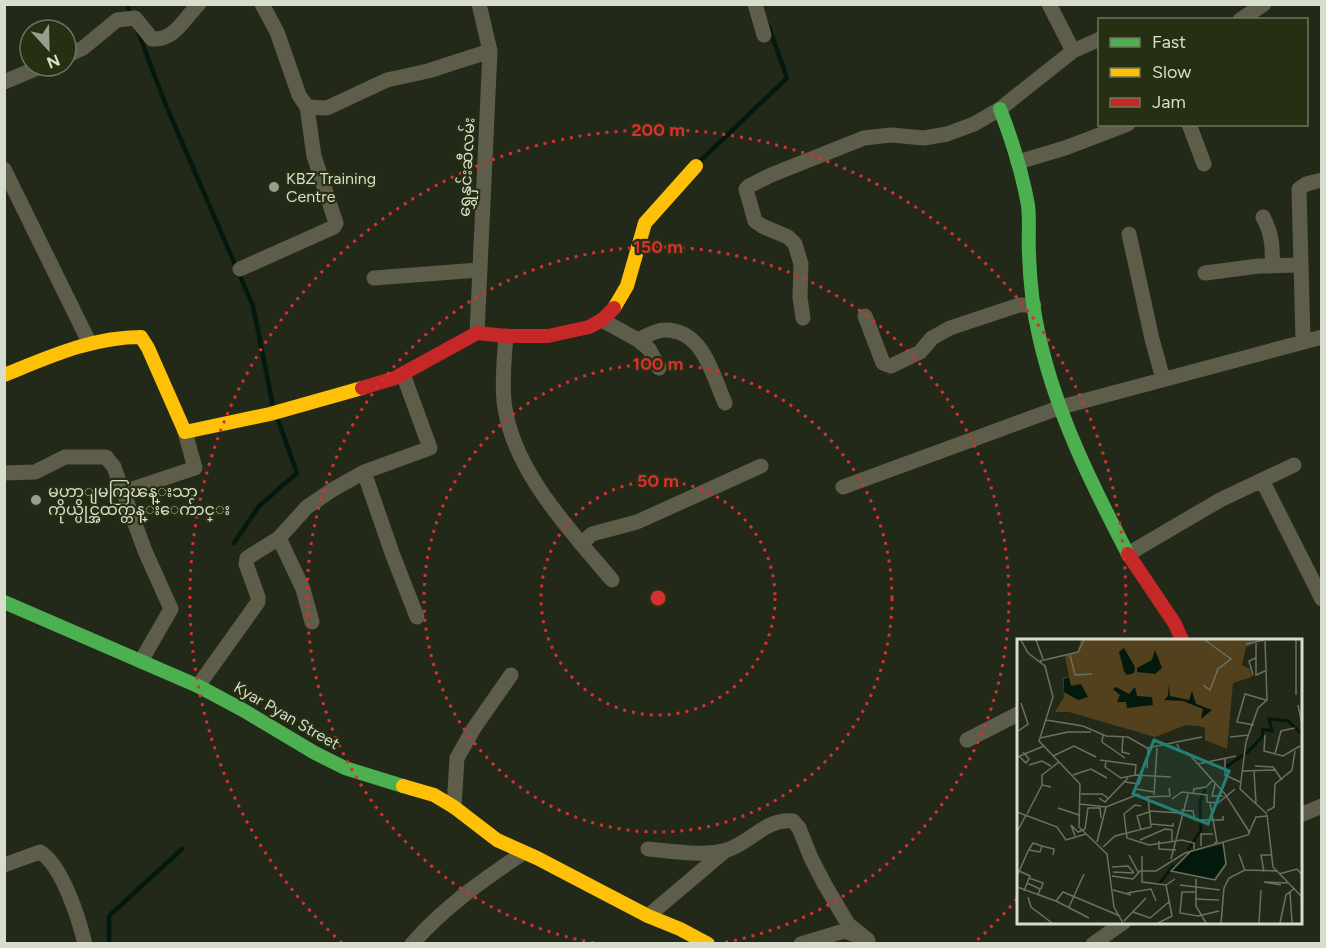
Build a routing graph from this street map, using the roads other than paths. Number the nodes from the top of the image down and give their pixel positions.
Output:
1 (199, 4) edge
2 (262, 4) edge
3 (479, 4) edge
4 (754, 4) edge
5 (1049, 4) edge
6 (1264, 4) edge
7 (1243, 18) edge
8 (764, 35) dead end
9 (1098, 40) edge
10 (78, 50) edge
11 (490, 51) junction
12 (1072, 51) junction
13 (18, 76) edge
14 (4, 82) edge
15 (307, 107) junction
16 (1000, 109) junction
17 (1123, 126) edge
18 (1190, 126) edge
19 (1018, 162) junction
20 (1204, 164) dead end
21 (696, 166) dead end
22 (4, 169) edge
23 (1322, 180) edge
24 (1263, 217) dead end
25 (1129, 234) dead end
26 (1301, 265) junction
27 (1272, 266) junction
28 (240, 269) dead end
29 (479, 270) junction
30 (1205, 273) dead end
31 (374, 278) dead end
32 (1034, 305) junction
33 (865, 316) dead end
34 (803, 318) dead end
35 (602, 320) junction
36 (477, 333) junction
37 (506, 336) junction
38 (1322, 337) edge
39 (638, 340) junction
40 (1303, 340) junction
41 (89, 342) junction
42 (659, 368) dead end
43 (403, 374) junction
44 (4, 375) edge
45 (1163, 379) junction
46 (725, 403) dead end
47 (1061, 407) junction
48 (185, 432) junction
49 (1294, 465) dead end
50 (761, 466) dead end
51 (364, 472) junction
52 (4, 473) edge
53 (1262, 480) junction
54 (843, 487) dead end
55 (123, 491) junction
56 (279, 538) junction
57 (581, 544) junction
58 (1128, 554) junction
59 (612, 580) dead end
60 (1322, 599) edge
61 (4, 602) edge
62 (417, 617) dead end
63 (312, 622) dead end
64 (1182, 639) edge
65 (141, 661) junction
66 (511, 675) dead end
67 (198, 686) junction
68 (1017, 715) edge
69 (967, 740) dead end
70 (1322, 806) edge
71 (454, 807) junction
72 (1302, 814) edge
73 (648, 849) dead end
74 (726, 850) junction
75 (523, 853) junction
76 (4, 865) edge
77 (648, 916) junction
78 (1121, 924) edge
79 (871, 942) edge
80 (85, 944) edge
81 (412, 944) edge
82 (708, 944) edge
83 (801, 944) edge
84 (1093, 944) edge

1 - 10 street
2 - 15 street
3 - 11 street, ရွှေနှင်းဆီလမ်း
4 - 8 street
5 - 12 street
6 - 7 street
9 - 12 street
11 - 15 street
11 - 29 street, ရွှေနှင်းဆီလမ်း
12 - 16 street
13 - 14 street
15 - 28 street
16 - 19 street
16 - 34 street
17 - 19 street
18 - 20 street
19 - 32 street
21 - 35 street
22 - 41 street
23 - 26 street
24 - 27 street
25 - 45 street
26 - 27 street
26 - 40 street
27 - 30 street
29 - 31 street
29 - 36 street, ရွှေနှင်းဆီလမ်း
32 - 33 street
32 - 47 street
35 - 37 street
35 - 39 street
36 - 37 street
36 - 43 street
37 - 57 street
38 - 40 street
39 - 42 street
39 - 46 street
40 - 45 street
41 - 44 street
41 - 48 street
43 - 48 street
43 - 51 street
45 - 47 street
47 - 54 street
47 - 58 street
48 - 55 street
49 - 53 street
50 - 57 street
51 - 56 street
51 - 62 street
52 - 55 street
53 - 58 street
53 - 60 street
55 - 65 street
56 - 63 street
56 - 67 street
57 - 59 street
58 - 64 street
61 - 65 street, Kyar Pyan Street
65 - 67 street, Kyar Pyan Street
66 - 71 street
67 - 71 street, Kyar Pyan Street
68 - 69 street
70 - 72 street
71 - 75 street, Kyar Pyan Street
73 - 74 street
74 - 77 street
74 - 79 street
75 - 77 street, Kyar Pyan Street
75 - 81 street
76 - 80 street
77 - 82 street, Kyar Pyan Street
78 - 84 street
79 - 83 street

